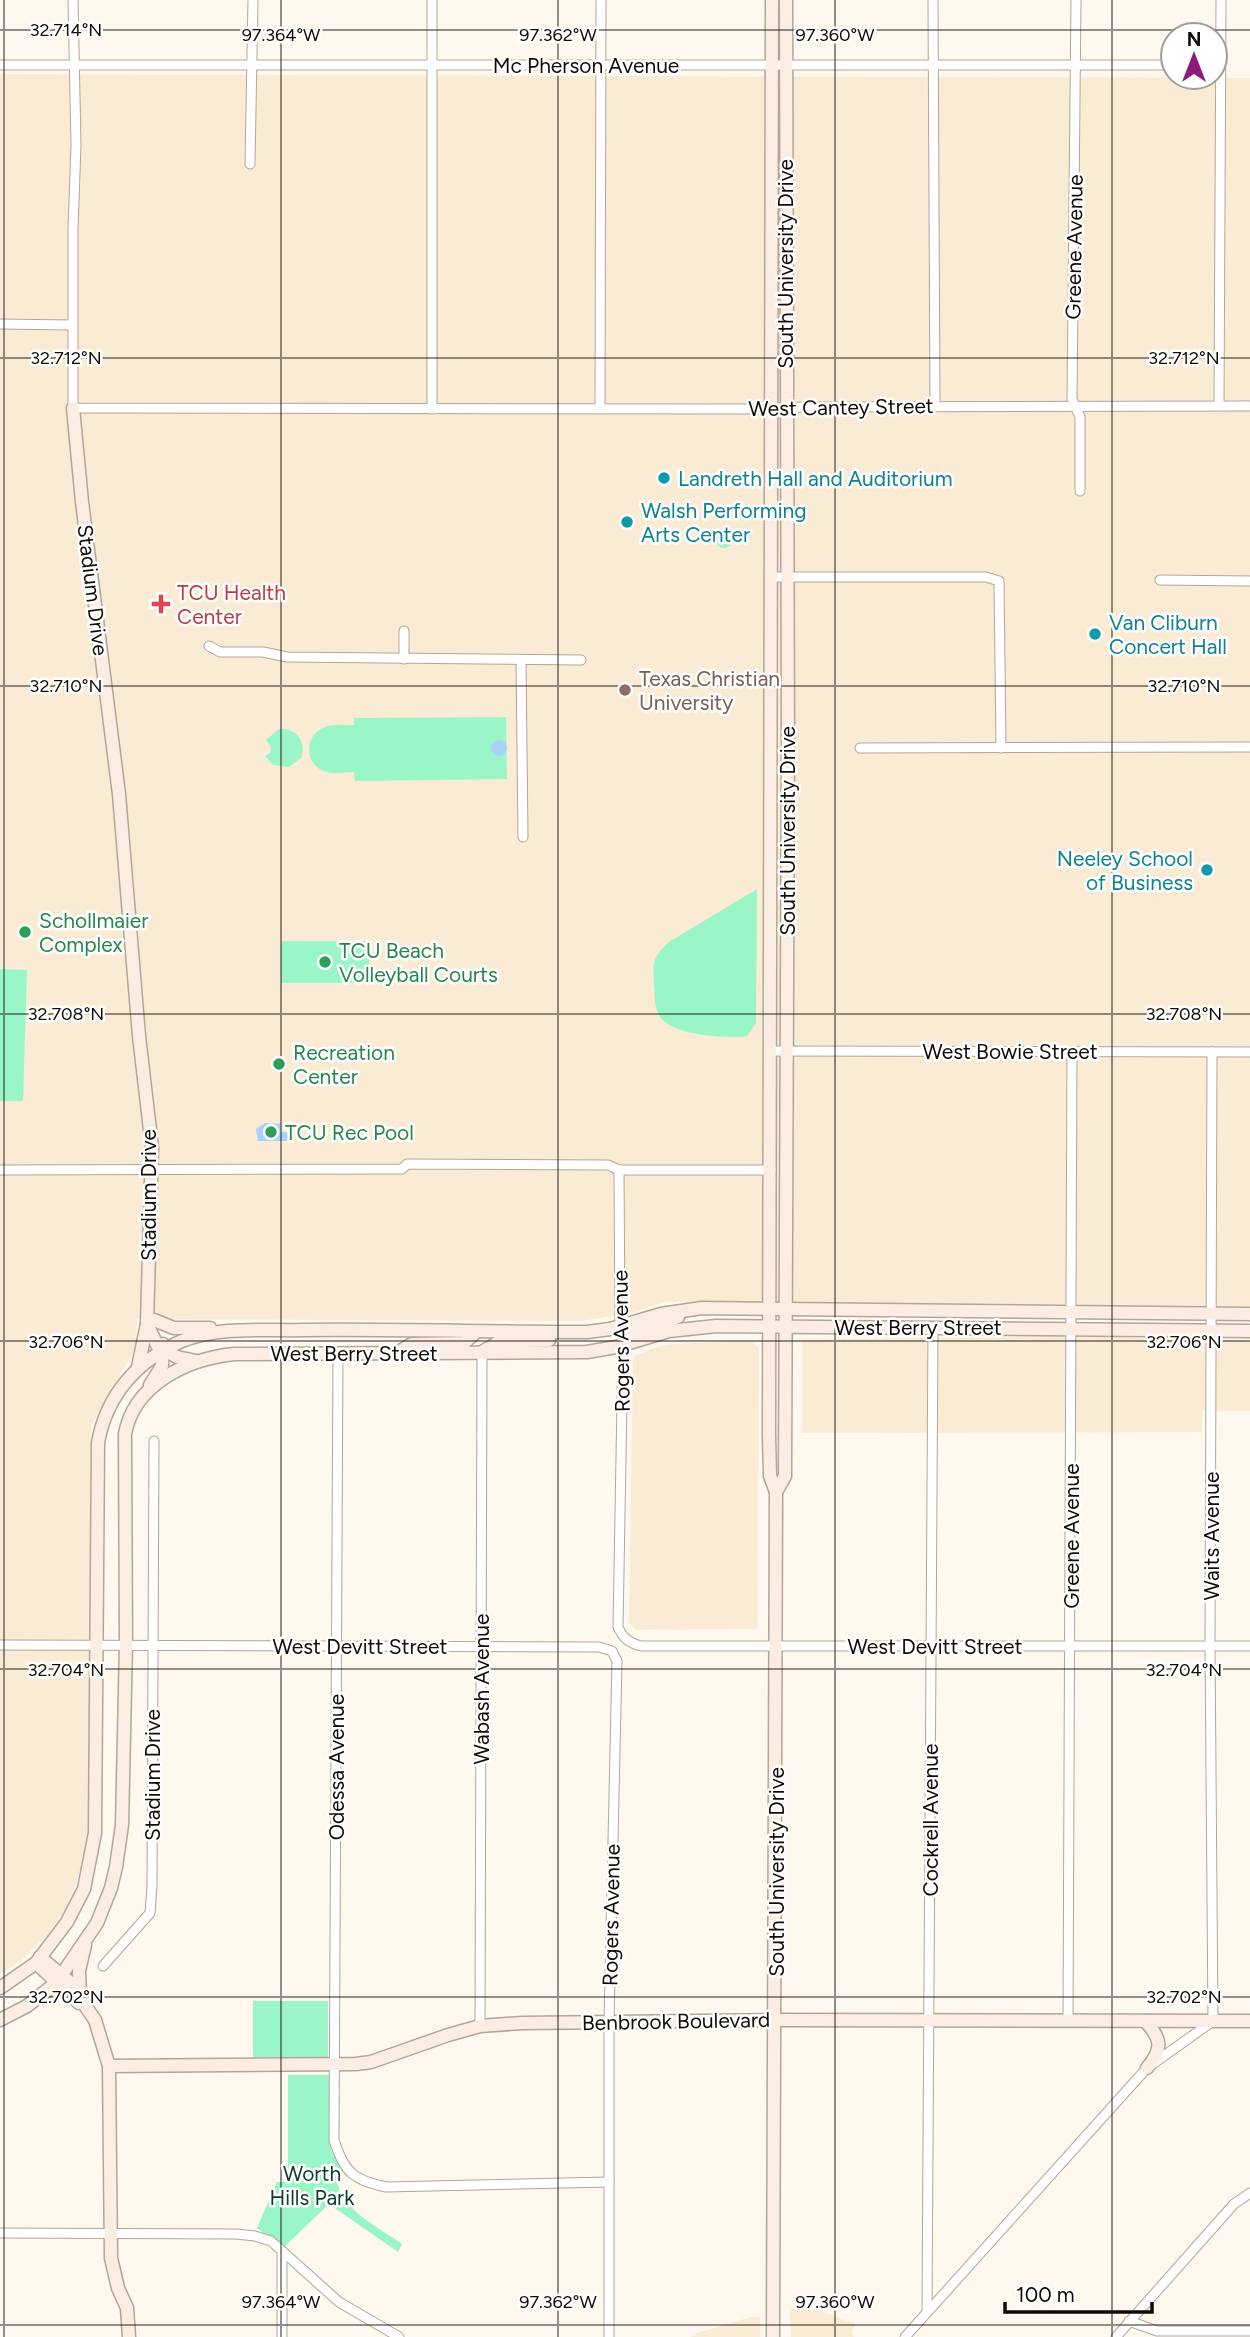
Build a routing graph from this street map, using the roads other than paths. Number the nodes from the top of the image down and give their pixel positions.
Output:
1 (73, 0) edge
2 (253, 0) edge
3 (432, 0) edge
4 (601, 0) edge
5 (772, 0) edge
6 (786, 0) edge
7 (933, 0) edge
8 (1076, 0) edge
9 (1221, 0) edge
10 (1220, 21) edge
11 (0, 65) edge
12 (74, 65) junction
13 (252, 65) junction
14 (432, 65) junction
15 (600, 65) junction
16 (772, 65) junction
17 (786, 65) junction
18 (933, 65) junction
19 (1076, 65) junction
20 (1159, 65) edge
21 (1218, 91) edge
22 (250, 164) dead end
23 (0, 324) edge
24 (72, 325) junction
25 (1219, 405) junction
26 (935, 406) junction
27 (1076, 406) junction
28 (1250, 406) edge
29 (785, 407) junction
30 (73, 408) junction
31 (772, 408) junction
32 (432, 409) junction
33 (600, 409) junction
34 (1080, 491) dead end
35 (771, 577) junction
36 (788, 577) junction
37 (1160, 580) dead end
38 (1250, 581) edge
39 (404, 631) dead end
40 (209, 646) dead end
41 (404, 659) junction
42 (521, 660) junction
43 (581, 660) dead end
44 (1250, 747) edge
45 (860, 748) dead end
46 (1001, 748) junction
47 (523, 837) dead end
48 (771, 1051) junction
49 (786, 1051) junction
50 (1072, 1051) junction
51 (1212, 1052) junction
52 (1250, 1052) edge
53 (151, 1169) junction
54 (0, 1170) edge
55 (620, 1170) junction
56 (771, 1170) junction
57 (770, 1308) junction
58 (785, 1308) junction
59 (691, 1310) junction
60 (988, 1310) junction
61 (1072, 1312) junction
62 (1212, 1313) junction
63 (1250, 1314) edge
64 (150, 1322) junction
65 (620, 1326) junction
66 (770, 1326) junction
67 (785, 1326) junction
68 (933, 1327) junction
69 (1072, 1328) junction
70 (1212, 1329) junction
71 (259, 1331) junction
72 (1250, 1331) edge
73 (475, 1332) junction
74 (572, 1332) junction
75 (623, 1345) junction
76 (164, 1350) junction
77 (338, 1352) junction
78 (398, 1352) junction
79 (482, 1353) junction
80 (196, 1361) junction
81 (138, 1367) junction
82 (144, 1394) junction
83 (154, 1441) dead end
84 (776, 1492) junction
85 (623, 1637) joint
86 (126, 1644) junction
87 (0, 1645) edge
88 (96, 1645) junction
89 (153, 1645) junction
90 (336, 1646) junction
91 (777, 1646) junction
92 (931, 1646) junction
93 (1070, 1646) junction
94 (1210, 1646) junction
95 (1250, 1646) edge
96 (481, 1647) junction
97 (617, 1661) joint
98 (86, 1941) junction
99 (38, 1960) junction
100 (103, 1966) dead end
101 (59, 1979) junction
102 (0, 1988) edge
103 (75, 1994) junction
104 (41, 1996) junction
105 (0, 2020) edge
106 (775, 2020) junction
107 (929, 2020) junction
108 (1068, 2021) junction
109 (1145, 2021) junction
110 (1213, 2021) junction
111 (1250, 2021) edge
112 (609, 2022) junction
113 (480, 2026) junction
114 (109, 2066) junction
115 (334, 2066) junction
116 (1147, 2068) junction
117 (609, 2182) junction
118 (1250, 2193) edge
119 (0, 2232) edge
120 (111, 2234) junction
121 (282, 2252) junction
122 (927, 2312) junction
123 (1129, 2322) junction
124 (1250, 2331) edge
125 (129, 2337) edge
126 (282, 2337) edge
127 (399, 2337) edge
128 (608, 2337) edge
129 (774, 2337) edge
130 (905, 2337) edge
131 (1116, 2337) edge

1 - 12 street, Stadium Drive
2 - 13 street
3 - 14 street
4 - 15 street
5 - 16 main road, South University Drive
6 - 17 main road, South University Drive
7 - 18 street
8 - 19 street, Greene Avenue
9 - 10 street
11 - 12 street, Mc Pherson Avenue
12 - 13 street, Mc Pherson Avenue
12 - 24 street, Stadium Drive
13 - 14 street, Mc Pherson Avenue
13 - 22 street
14 - 15 street, Mc Pherson Avenue
14 - 32 street
15 - 16 street, Mc Pherson Avenue
15 - 33 street
16 - 17 street, Mc Pherson Avenue
16 - 31 main road, South University Drive
17 - 18 street, Mc Pherson Avenue
17 - 29 main road, South University Drive
18 - 19 street, Mc Pherson Avenue
18 - 26 street
19 - 20 street, Mc Pherson Avenue
19 - 27 street, Greene Avenue
21 - 25 street
23 - 24 street
24 - 30 street, Stadium Drive
25 - 27 street, West Cantey Street
25 - 28 street, West Cantey Street
26 - 27 street, West Cantey Street
26 - 29 street, West Cantey Street
27 - 34 street, Greene Avenue
29 - 31 street, West Cantey Street
29 - 36 main road, South University Drive
30 - 32 street, West Cantey Street
30 - 53 main road, Stadium Drive
31 - 33 street, West Cantey Street
31 - 35 main road, South University Drive
32 - 33 street, West Cantey Street
35 - 36 street
35 - 48 main road, South University Drive
36 - 46 street
36 - 49 main road, South University Drive
37 - 38 street
39 - 41 street
40 - 41 street
41 - 42 street
42 - 43 street
42 - 47 street
44 - 46 street
45 - 46 street
48 - 49 street, West Bowie Street
48 - 56 main road, South University Drive
49 - 50 street, West Bowie Street
49 - 58 main road, South University Drive
50 - 51 street, West Bowie Street
50 - 61 street, Greene Avenue
51 - 52 street, West Bowie Street
51 - 62 street, Waits Avenue
53 - 54 street
53 - 55 street
53 - 64 main road, Stadium Drive
55 - 56 street
55 - 65 street, Rogers Avenue
56 - 57 main road, South University Drive
57 - 58 main road, West Berry Street
57 - 59 main road, West Berry Street
57 - 66 main road, South University Drive
58 - 60 main road, West Berry Street
58 - 67 main road, South University Drive
59 - 65 main road, West Berry Street
59 - 75 main road
60 - 61 main road, West Berry Street
60 - 68 main road
61 - 62 main road, West Berry Street
61 - 69 street, Greene Avenue
62 - 63 main road, West Berry Street
62 - 70 street, Waits Avenue
64 - 71 main road
64 - 76 main road
64 - 81 main road, Stadium Drive
65 - 74 main road, West Berry Street
65 - 75 street, Rogers Avenue
66 - 67 main road, West Berry Street
66 - 75 main road, West Berry Street
66 - 84 main road, South University Drive
67 - 68 main road, West Berry Street
67 - 84 main road, South University Drive
68 - 69 main road, West Berry Street
68 - 92 street, Cockrell Avenue
69 - 70 main road, West Berry Street
69 - 93 street, Greene Avenue
70 - 72 main road, West Berry Street
70 - 94 street, Waits Avenue
71 - 73 main road, West Berry Street
71 - 76 main road, West Berry Street
73 - 74 main road, West Berry Street
73 - 78 main road
74 - 79 main road
75 - 79 main road, West Berry Street
75 - 85 street, Rogers Avenue
76 - 80 main road
76 - 81 main road, West Berry Street
76 - 82 main road
77 - 78 main road, West Berry Street
77 - 80 main road, West Berry Street
77 - 90 street, Odessa Avenue
78 - 79 main road, West Berry Street
79 - 96 street, Wabash Avenue
80 - 82 main road, West Berry Street
81 - 88 main road, West Berry Street
82 - 86 main road, West Berry Street
83 - 89 street, Stadium Drive
84 - 91 main road, South University Drive
85 - 91 street, West Devitt Street
86 - 88 street, West Devitt Street
86 - 89 street, West Devitt Street
86 - 98 main road, West Berry Street
87 - 88 street, West Devitt Street
88 - 99 main road, West Berry Street
89 - 90 street, West Devitt Street
89 - 100 street, Stadium Drive
90 - 96 street, West Devitt Street
90 - 115 street, Odessa Avenue
91 - 92 street, West Devitt Street
91 - 106 main road, South University Drive
92 - 93 street, West Devitt Street
92 - 107 street, Cockrell Avenue
93 - 94 street, West Devitt Street
93 - 108 street, Greene Avenue
94 - 95 street, West Devitt Street
94 - 110 street, Waits Avenue
96 - 97 street, West Devitt Street
96 - 113 street, Wabash Avenue
97 - 112 street, Rogers Avenue
98 - 101 main road, West Berry Street
98 - 103 main road
99 - 101 main road
99 - 102 main road, West Berry Street
101 - 103 main road
101 - 104 main road, West Berry Street
103 - 104 main road
103 - 114 main road
104 - 105 main road, West Berry Street
106 - 107 main road, Benbrook Boulevard
106 - 112 main road, Benbrook Boulevard
106 - 129 main road, South University Drive
107 - 108 main road, Benbrook Boulevard
107 - 122 street, Cockrell Avenue
108 - 109 main road, Benbrook Boulevard
109 - 110 main road, Benbrook Boulevard
109 - 116 main road
110 - 111 main road, Benbrook Boulevard
110 - 116 street
112 - 113 main road, Benbrook Boulevard
112 - 117 street, Rogers Avenue
113 - 115 main road, Benbrook Boulevard
114 - 115 main road, Benbrook Boulevard
114 - 120 main road
115 - 117 street, Odessa Avenue
116 - 122 street
117 - 128 street, Rogers Avenue
118 - 123 street
119 - 120 street
120 - 121 street
120 - 125 main road
121 - 126 street
121 - 127 street
122 - 130 street
123 - 124 street
123 - 131 street

